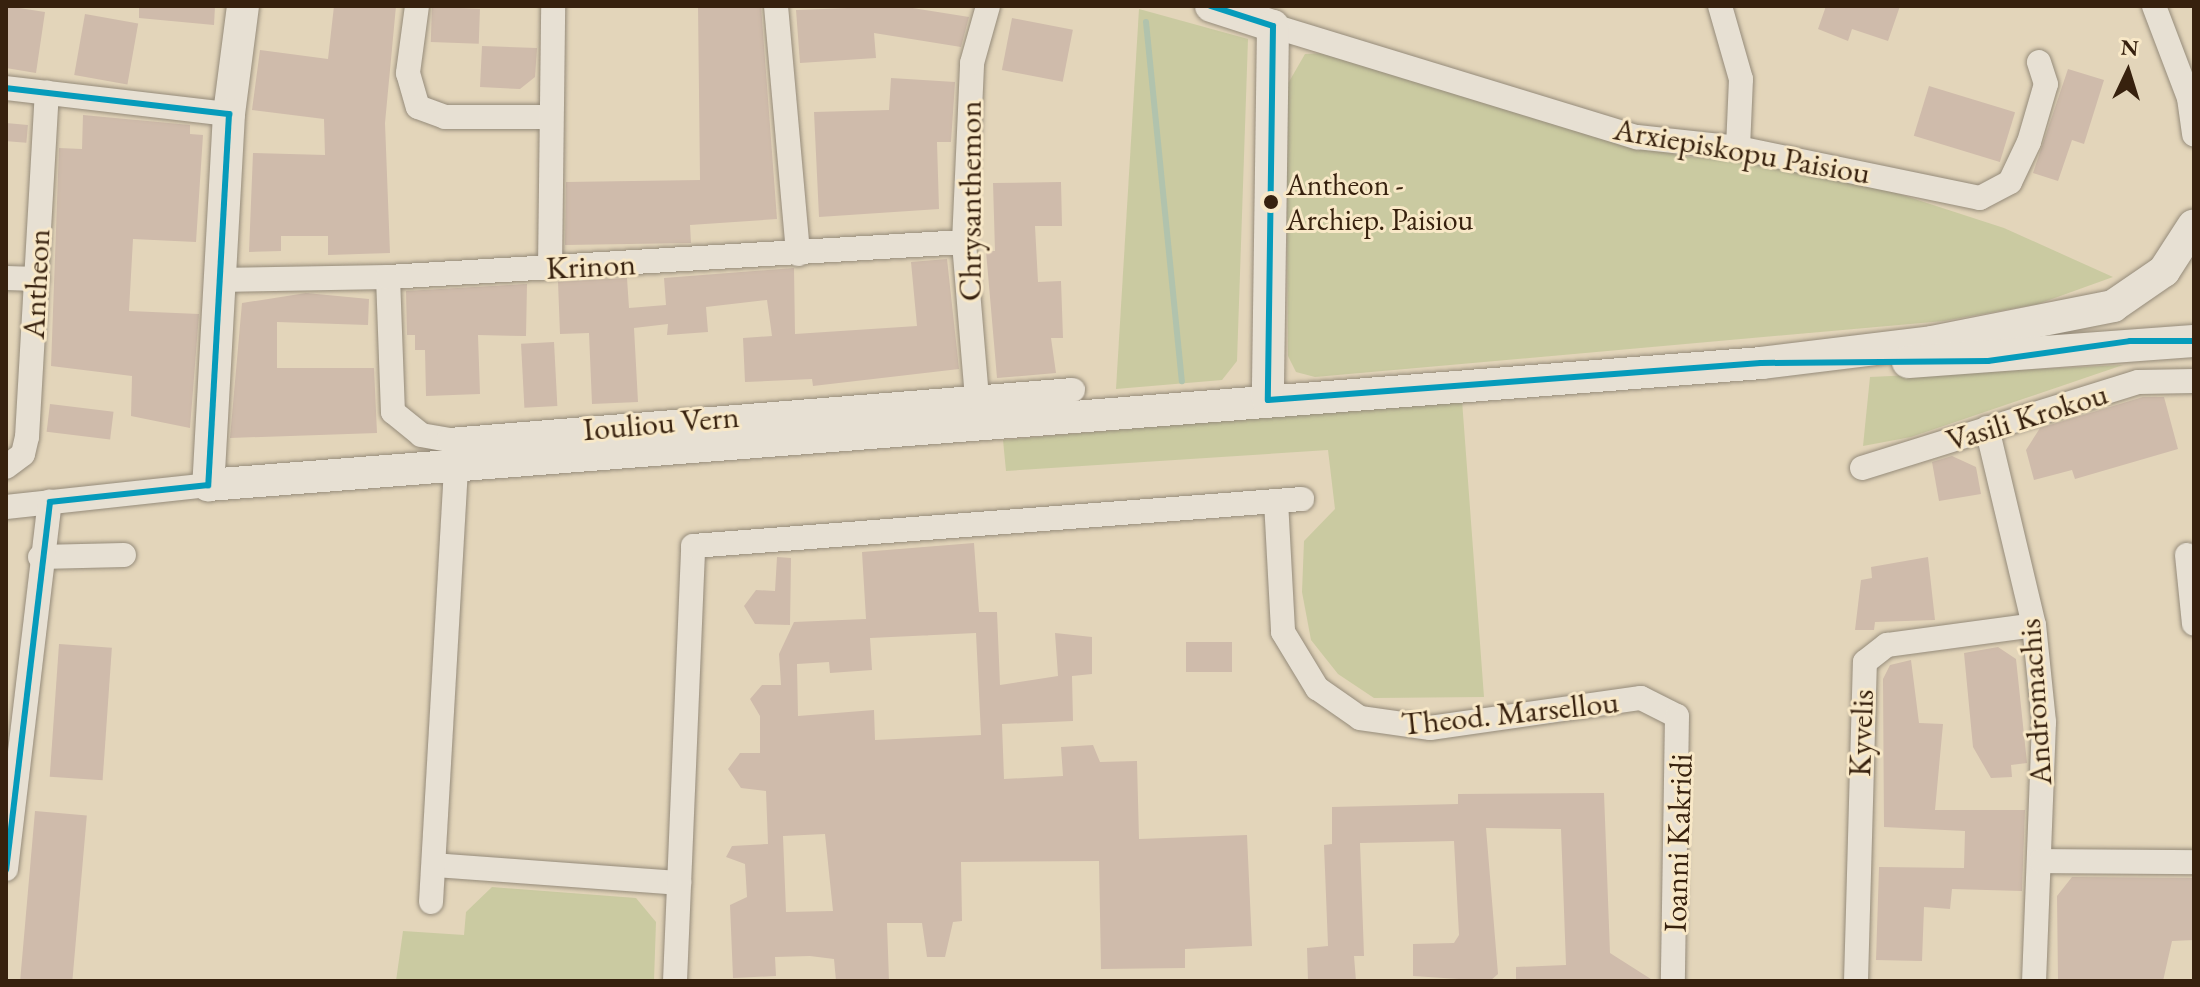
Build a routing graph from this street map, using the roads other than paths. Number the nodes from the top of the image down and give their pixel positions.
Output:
1 (243, 6) edge
2 (417, 6) edge
3 (553, 6) edge
4 (776, 6) edge
5 (988, 6) edge
6 (1211, 6) edge
7 (1720, 6) edge
8 (2154, 6) edge
9 (1273, 26) junction
10 (2039, 62) dead end
11 (6, 88) edge
12 (47, 93) junction
13 (229, 114) junction
14 (549, 117) junction
15 (2194, 135) edge
16 (1738, 148) junction
17 (2194, 224) edge
18 (964, 242) junction
19 (2194, 253) edge
20 (798, 254) junction
21 (550, 268) junction
22 (388, 277) junction
23 (6, 278) edge
24 (37, 279) junction
25 (218, 280) junction
26 (2194, 341) edge
27 (1761, 363) junction
28 (2194, 381) edge
29 (1073, 390) dead end
30 (977, 398) junction
31 (1268, 400) junction
32 (1987, 428) junction
33 (6, 467) edge
34 (456, 467) junction
35 (1862, 468) dead end
36 (208, 485) junction
37 (1302, 499) dead end
38 (1276, 501) junction
39 (50, 502) junction
40 (6, 507) edge
41 (124, 555) dead end
42 (2187, 555) dead end
43 (40, 557) junction
44 (2194, 624) edge
45 (2034, 625) junction
46 (1669, 708) joint
47 (12, 762) edge
48 (2041, 861) junction
49 (2194, 862) edge
50 (434, 865) junction
51 (6, 869) edge
52 (679, 883) junction
53 (431, 902) dead end
54 (675, 981) edge
55 (1673, 981) edge
56 (1856, 981) edge
57 (2034, 981) edge

1 - 13 street
2 - 14 street
3 - 14 street
4 - 20 street
5 - 18 street, Chrysanthemon
6 - 9 street, Arxiepiskopu Paisiou
7 - 16 street
8 - 15 street
9 - 16 street, Arxiepiskopu Paisiou
9 - 31 street
10 - 16 street, Arxiepiskopu Paisiou
11 - 12 street
12 - 13 street
12 - 24 street, Antheon
13 - 25 street
14 - 21 street
17 - 19 street
17 - 27 street
18 - 20 street, Krinon
18 - 30 street, Chrysanthemon
20 - 21 street, Krinon
21 - 22 street, Krinon
22 - 25 street, Krinon
22 - 30 street, Iouliou Vern
23 - 24 street
24 - 33 street, Antheon
25 - 36 street
26 - 27 street
27 - 31 street
28 - 32 street, Vasili Krokou
29 - 30 street, Iouliou Vern
31 - 34 street
32 - 35 street, Vasili Krokou
32 - 45 street, Andromachis
34 - 36 street
34 - 50 street
36 - 39 street
37 - 38 street
38 - 46 street, Theod. Marsellou
38 - 52 street
39 - 40 street
39 - 43 street
41 - 43 street
42 - 44 street
43 - 47 street
45 - 48 street, Andromachis
45 - 56 street, Kyvelis
46 - 55 street, Ioanni Kakridi
47 - 51 street
48 - 49 street
48 - 57 street, Andromachis
50 - 52 street
50 - 53 street
52 - 54 street

